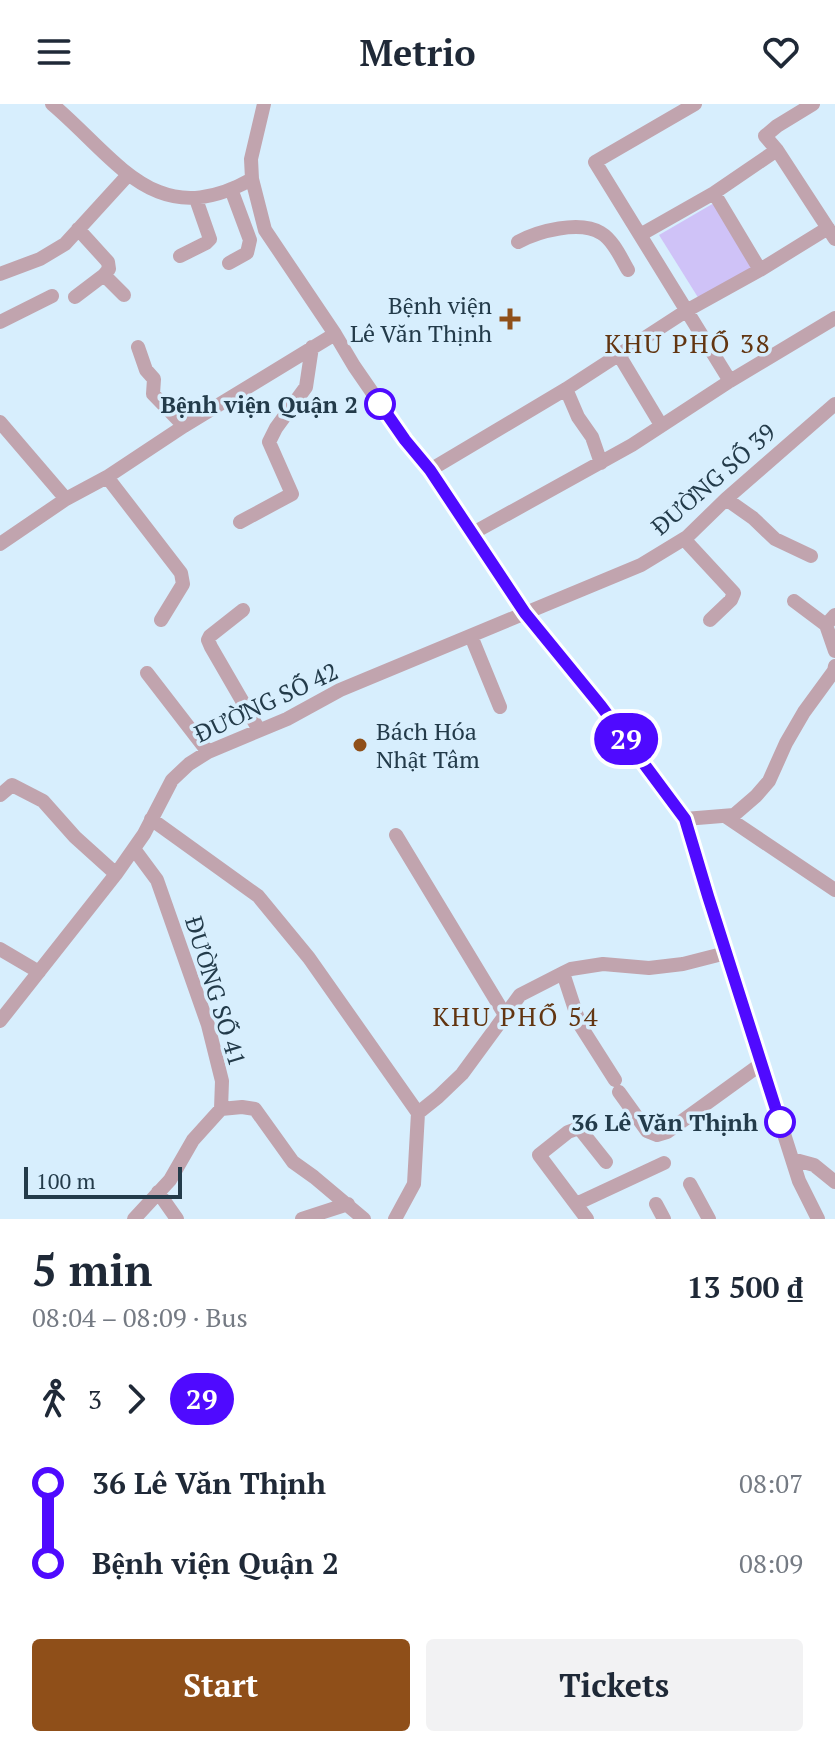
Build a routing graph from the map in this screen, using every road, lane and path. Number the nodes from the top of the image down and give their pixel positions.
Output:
1 (264, 104) edge
2 (695, 104) edge
3 (813, 104) edge
4 (62, 107) edge
5 (777, 150) junction
6 (128, 175) junction
7 (252, 179) junction
8 (231, 189) junction
9 (714, 193) junction
10 (196, 199) junction
11 (78, 229) junction
12 (832, 233) edge
13 (640, 235) junction
14 (518, 242) dead end
15 (180, 256) dead end
16 (229, 263) dead end
17 (628, 270) dead end
18 (760, 270) junction
19 (0, 274) edge
20 (104, 275) junction
21 (124, 295) dead end
22 (52, 296) dead end
23 (75, 297) dead end
24 (686, 311) junction
25 (835, 318) edge
26 (0, 322) edge
27 (335, 334) junction
28 (138, 347) dead end
29 (312, 347) junction
30 (619, 355) junction
31 (730, 381) junction
32 (566, 389) junction
33 (835, 404) edge
34 (0, 422) edge
35 (661, 425) junction
36 (184, 426) junction
37 (601, 463) junction
38 (430, 470) junction
39 (107, 477) junction
40 (66, 499) junction
41 (726, 499) junction
42 (240, 522) dead end
43 (473, 533) junction
44 (684, 539) junction
45 (0, 544) edge
46 (811, 556) dead end
47 (794, 601) dead end
48 (243, 610) dead end
49 (525, 613) junction
50 (161, 620) dead end
51 (710, 620) dead end
52 (830, 620) edge
53 (471, 636) junction
54 (835, 651) edge
55 (835, 666) edge
56 (147, 673) dead end
57 (500, 707) dead end
58 (259, 730) junction
59 (208, 752) junction
60 (0, 795) edge
61 (725, 816) junction
62 (151, 819) junction
63 (685, 819) junction
64 (396, 835) dead end
65 (134, 849) junction
66 (116, 874) junction
67 (835, 890) edge
68 (0, 949) edge
69 (726, 953) junction
70 (39, 972) junction
71 (563, 973) junction
72 (505, 1015) junction
73 (0, 1021) edge
74 (761, 1064) junction
75 (221, 1109) junction
76 (418, 1113) junction
77 (792, 1159) junction
78 (606, 1162) dead end
79 (664, 1163) dead end
80 (835, 1182) edge
81 (690, 1184) dead end
82 (158, 1192) junction
83 (348, 1204) junction
84 (576, 1204) junction
85 (656, 1204) dead end
86 (134, 1219) edge
87 (177, 1219) edge
88 (302, 1219) edge
89 (364, 1219) edge
90 (395, 1219) edge
91 (587, 1219) edge
92 (664, 1219) edge
93 (709, 1219) edge
94 (818, 1219) edge

1 - 7 street
2 - 13 street
3 - 5 street
4 - 6 street
5 - 9 street
5 - 12 street
6 - 10 street
6 - 11 street
7 - 8 street
7 - 27 street
8 - 10 street
8 - 16 street
9 - 13 street
9 - 18 street
10 - 15 street
11 - 19 street
11 - 20 street
12 - 18 street
13 - 24 street
14 - 17 street
18 - 24 street
20 - 21 street
20 - 23 street
22 - 26 street
24 - 30 street
24 - 31 street
25 - 31 street
27 - 29 street
27 - 38 street
28 - 36 street
29 - 36 street
29 - 42 street
30 - 32 street
30 - 35 street
31 - 35 street
32 - 37 street
32 - 38 street
33 - 41 street, ĐƯỜNG SỐ 39
34 - 40 street
35 - 37 street
36 - 39 street
37 - 43 street
38 - 43 street
39 - 40 street
39 - 50 street
40 - 45 street
41 - 44 street, ĐƯỜNG SỐ 39
41 - 46 street
43 - 49 street
44 - 49 street, ĐƯỜNG SỐ 39
44 - 51 street
47 - 52 street
48 - 58 street
49 - 53 street, ĐƯỜNG SỐ 42
49 - 63 street
52 - 54 street
53 - 57 street
53 - 58 street, ĐƯỜNG SỐ 42
55 - 61 street
56 - 59 street
58 - 59 street, ĐƯỜNG SỐ 42
59 - 62 street, ĐƯỜNG SỐ 42
60 - 66 street
61 - 63 street
61 - 67 street
62 - 65 street, ĐƯỜNG SỐ 42
62 - 76 street
63 - 69 street
64 - 72 street
65 - 66 street, ĐƯỜNG SỐ 42
65 - 75 street, ĐƯỜNG SỐ 41
66 - 70 street, ĐƯỜNG SỐ 42
68 - 70 street
69 - 71 street
69 - 74 street
70 - 73 street, ĐƯỜNG SỐ 42
71 - 72 street
71 - 74 street
72 - 76 street
74 - 77 street
75 - 82 street
75 - 83 street
76 - 90 street
77 - 80 street
77 - 94 street
78 - 84 street
79 - 84 street
81 - 93 street
82 - 86 street
82 - 87 street
83 - 88 street
83 - 89 street
84 - 91 street
85 - 92 street

